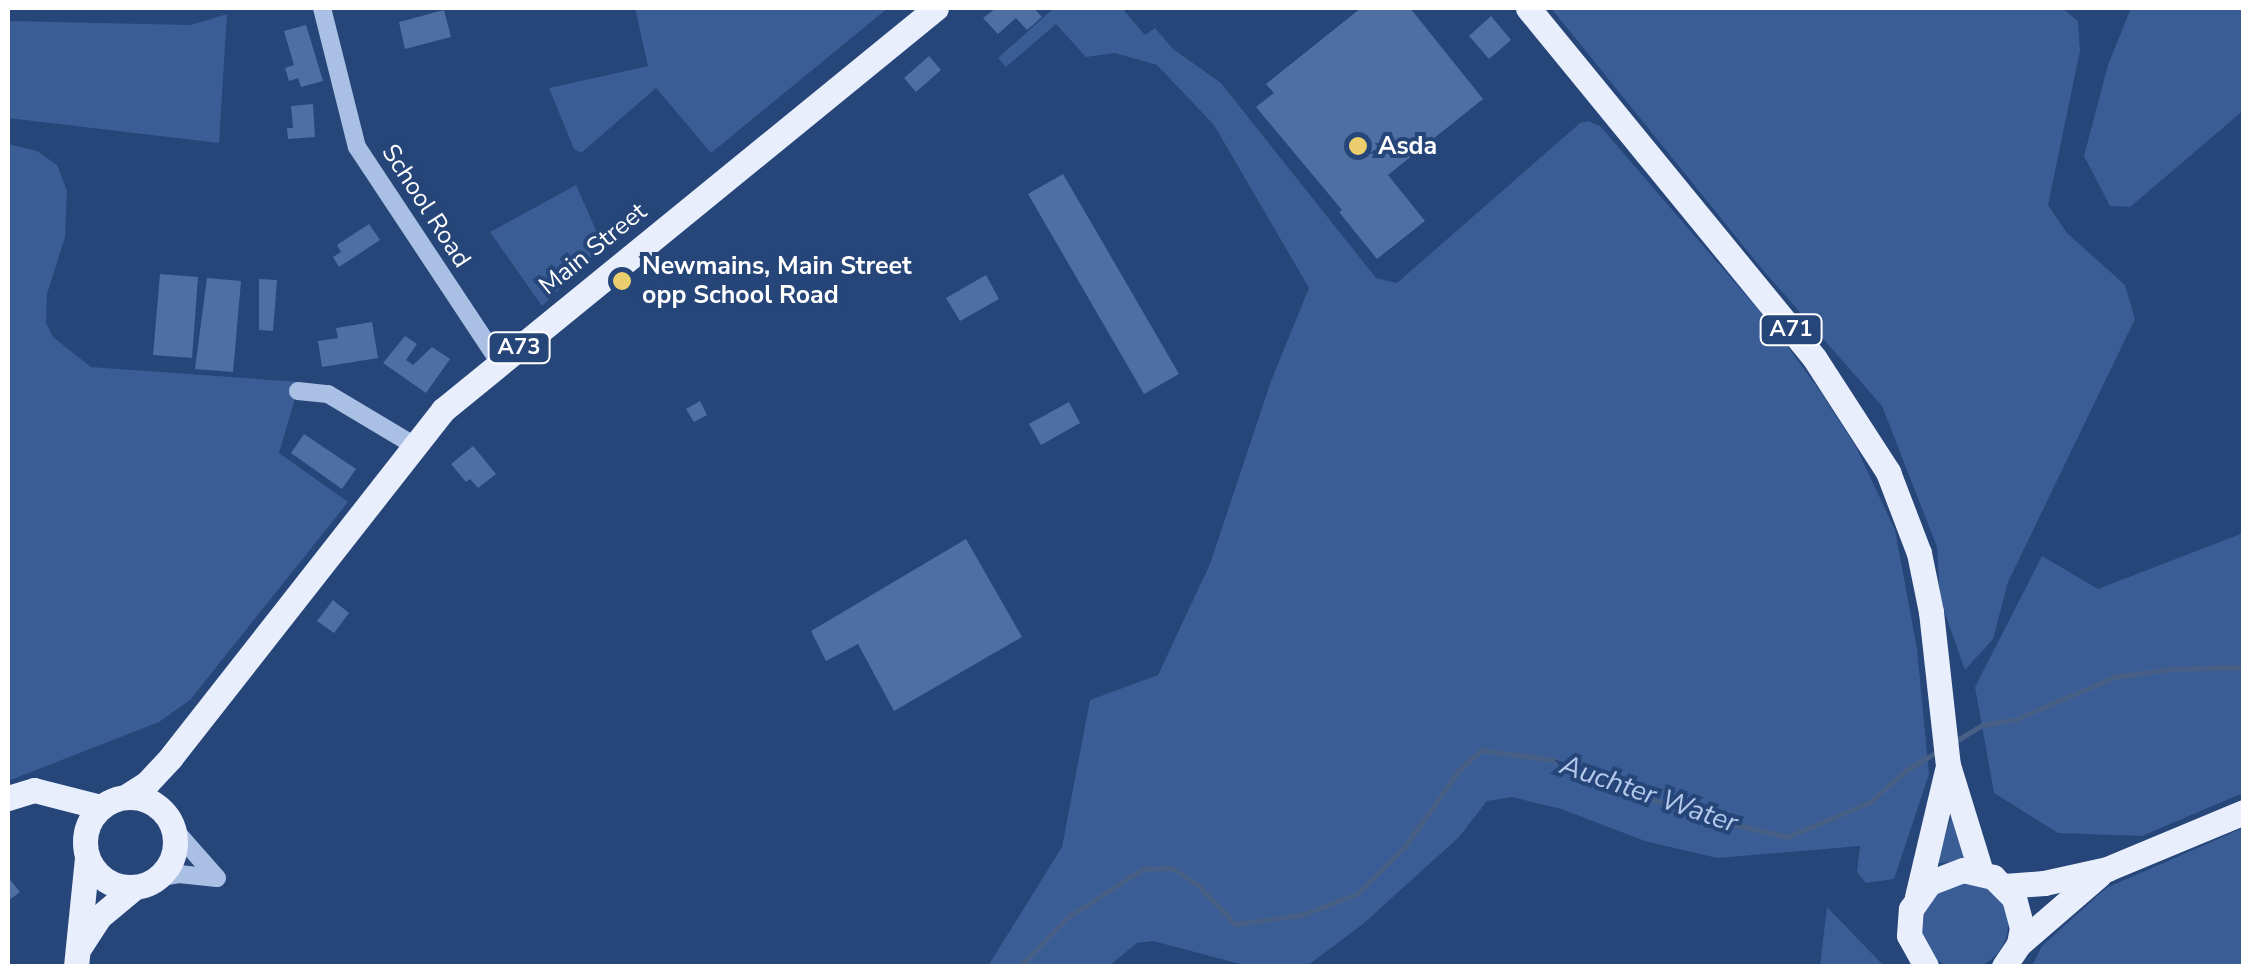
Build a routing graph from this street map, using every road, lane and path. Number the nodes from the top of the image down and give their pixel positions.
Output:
1 (322, 8) edge
2 (936, 8) edge
3 (1528, 8) edge
4 (500, 363) junction
5 (298, 390) dead end
6 (412, 444) junction
7 (171, 757) junction
8 (1948, 764) junction
9 (57, 796) junction
10 (125, 797) junction
11 (8, 798) edge
12 (100, 807) junction
13 (2244, 812) edge
14 (170, 822) junction
15 (86, 851) junction
16 (2106, 869) junction
17 (1981, 872) junction
18 (146, 882) junction
19 (2004, 886) junction
20 (1917, 896) junction
21 (76, 959) edge
22 (2008, 961) edge
23 (1926, 966) edge

1 - 4 street, School Road
2 - 4 main road, Main Street / A73
3 - 8 main road, A71
4 - 6 main road, Main Street / A73
5 - 6 street
6 - 7 main road, Main Street / A73
7 - 10 main road, Main Street / A73
7 - 14 main road
8 - 17 main road, A71
8 - 20 main road, A71
9 - 11 main road
9 - 12 main road
9 - 15 main road
10 - 12 main road, A73
10 - 14 main road
12 - 15 main road
13 - 16 main road
14 - 18 main road
14 - 18 street
15 - 18 main road
15 - 21 main road
16 - 19 main road
16 - 22 main road
17 - 19 main road
17 - 20 main road
18 - 21 main road
19 - 22 main road
20 - 23 main road, A71

